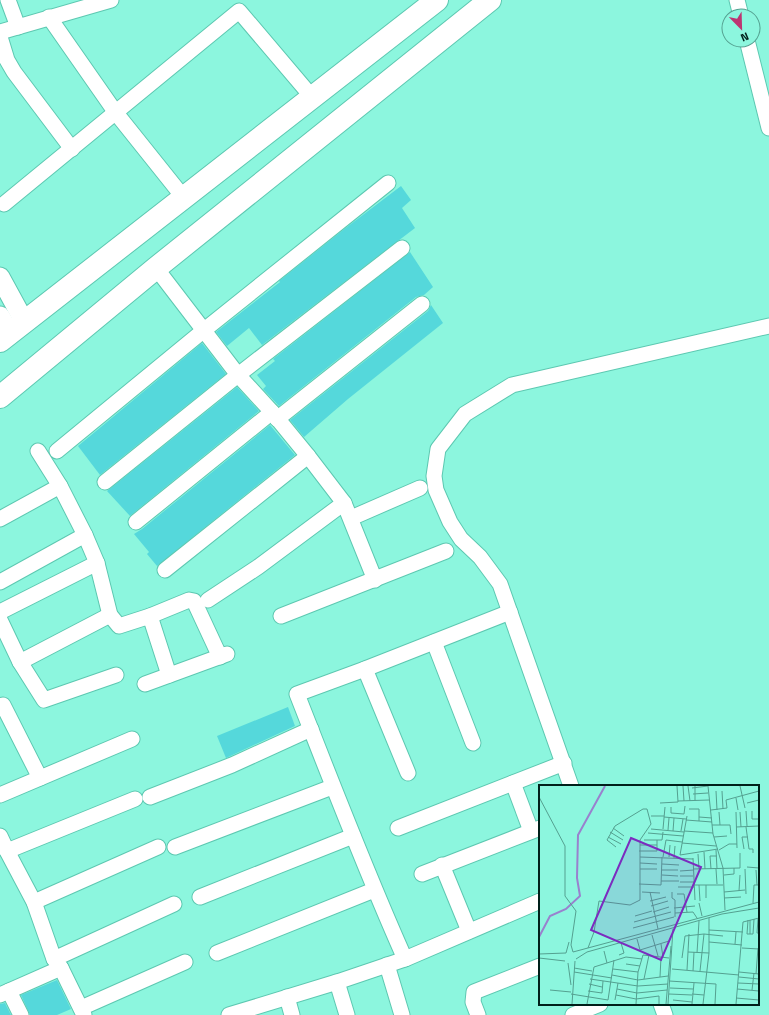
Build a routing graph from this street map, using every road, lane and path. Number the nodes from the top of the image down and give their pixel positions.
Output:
1 (8, 0) edge
2 (111, 0) edge
3 (437, 0) edge
4 (490, 0) edge
5 (49, 17) junction
6 (18, 27) junction
7 (0, 32) edge
8 (0, 37) edge
9 (749, 48) edge
10 (312, 97) junction
11 (116, 113) junction
12 (769, 128) edge
13 (72, 149) junction
14 (388, 183) dead end
15 (184, 198) junction
16 (4, 204) dead end
17 (402, 248) dead end
18 (156, 268) junction
19 (0, 277) edge
20 (422, 304) dead end
21 (769, 326) edge
22 (8, 328) edge
23 (203, 331) junction
24 (238, 375) junction
25 (0, 397) edge
26 (274, 416) junction
27 (38, 451) dead end
28 (57, 451) dead end
29 (308, 456) junction
30 (105, 482) dead end
31 (60, 486) junction
32 (420, 488) dead end
33 (344, 503) junction
34 (351, 518) junction
35 (0, 519) edge
36 (136, 522) dead end
37 (85, 535) junction
38 (446, 551) dead end
39 (97, 563) junction
40 (165, 570) dead end
41 (375, 580) junction
42 (0, 582) edge
43 (208, 600) dead end
44 (0, 612) edge
45 (510, 612) junction
46 (110, 615) junction
47 (150, 616) junction
48 (281, 616) dead end
49 (0, 620) edge
50 (434, 642) junction
51 (20, 662) junction
52 (365, 669) junction
53 (116, 675) dead end
54 (169, 675) junction
55 (145, 684) dead end
56 (3, 705) dead end
57 (311, 729) junction
58 (132, 739) dead end
59 (473, 743) dead end
60 (564, 763) junction
61 (408, 773) dead end
62 (40, 778) junction
63 (513, 783) junction
64 (571, 785) edge
65 (332, 787) junction
66 (0, 795) edge
67 (150, 797) dead end
68 (134, 799) dead end
69 (398, 828) dead end
70 (536, 829) edge
71 (0, 836) edge
72 (353, 836) junction
73 (158, 847) dead end
74 (175, 848) dead end
75 (6, 851) junction
76 (442, 865) junction
77 (422, 874) dead end
78 (374, 890) junction
79 (200, 897) dead end
80 (539, 901) edge
81 (34, 902) junction
82 (174, 904) dead end
83 (469, 931) junction
84 (217, 953) dead end
85 (405, 959) junction
86 (184, 962) dead end
87 (57, 963) junction
88 (387, 965) junction
89 (539, 966) edge
90 (337, 982) junction
91 (5, 993) edge
92 (286, 997) junction
93 (598, 1005) edge
94 (661, 1005) edge
95 (82, 1012) edge
96 (21, 1015) edge
97 (229, 1015) edge
98 (292, 1015) edge
99 (347, 1015) edge
100 (402, 1015) edge
101 (478, 1015) edge
102 (573, 1015) edge
103 (665, 1015) edge

1 - 6 street
2 - 5 street
3 - 10 main road
4 - 18 main road
5 - 6 street
5 - 11 street
6 - 7 street
8 - 13 street
9 - 12 street
10 - 11 street
10 - 15 main road
11 - 13 street
11 - 15 street
13 - 16 street
14 - 23 street
15 - 22 main road
17 - 24 street
18 - 23 street
18 - 25 main road
19 - 22 street
20 - 26 street
21 - 45 street
23 - 24 street
23 - 28 street
24 - 26 street
24 - 30 street
26 - 29 street
26 - 36 street
27 - 31 street
29 - 33 street
29 - 40 street
31 - 35 street
31 - 37 street
32 - 34 street
33 - 34 street
33 - 43 street
34 - 41 street
37 - 39 street
37 - 42 street
38 - 41 street
39 - 44 street
39 - 46 street
41 - 48 street
45 - 50 street
45 - 60 street
46 - 47 street
46 - 51 street
47 - 54 street
47 - 54 street
49 - 51 street
50 - 52 street
50 - 59 street
51 - 53 street
52 - 57 street
52 - 61 street
54 - 55 street
56 - 62 street
57 - 65 street
57 - 67 street
58 - 62 street
60 - 63 street
60 - 64 street
62 - 66 street
63 - 69 street
63 - 70 street
65 - 72 street
65 - 74 street
68 - 75 street
70 - 76 street
71 - 75 street
72 - 78 street
72 - 79 street
73 - 81 street
75 - 81 street
76 - 77 street
76 - 83 street
78 - 84 street
78 - 85 street
80 - 83 street
81 - 87 street
82 - 87 street
83 - 85 street
85 - 88 street
86 - 95 street
87 - 91 street
87 - 95 street
88 - 90 street
88 - 100 street
89 - 101 street
90 - 92 street
90 - 99 street
91 - 96 street
92 - 97 street
92 - 98 street
93 - 102 street
94 - 103 street

